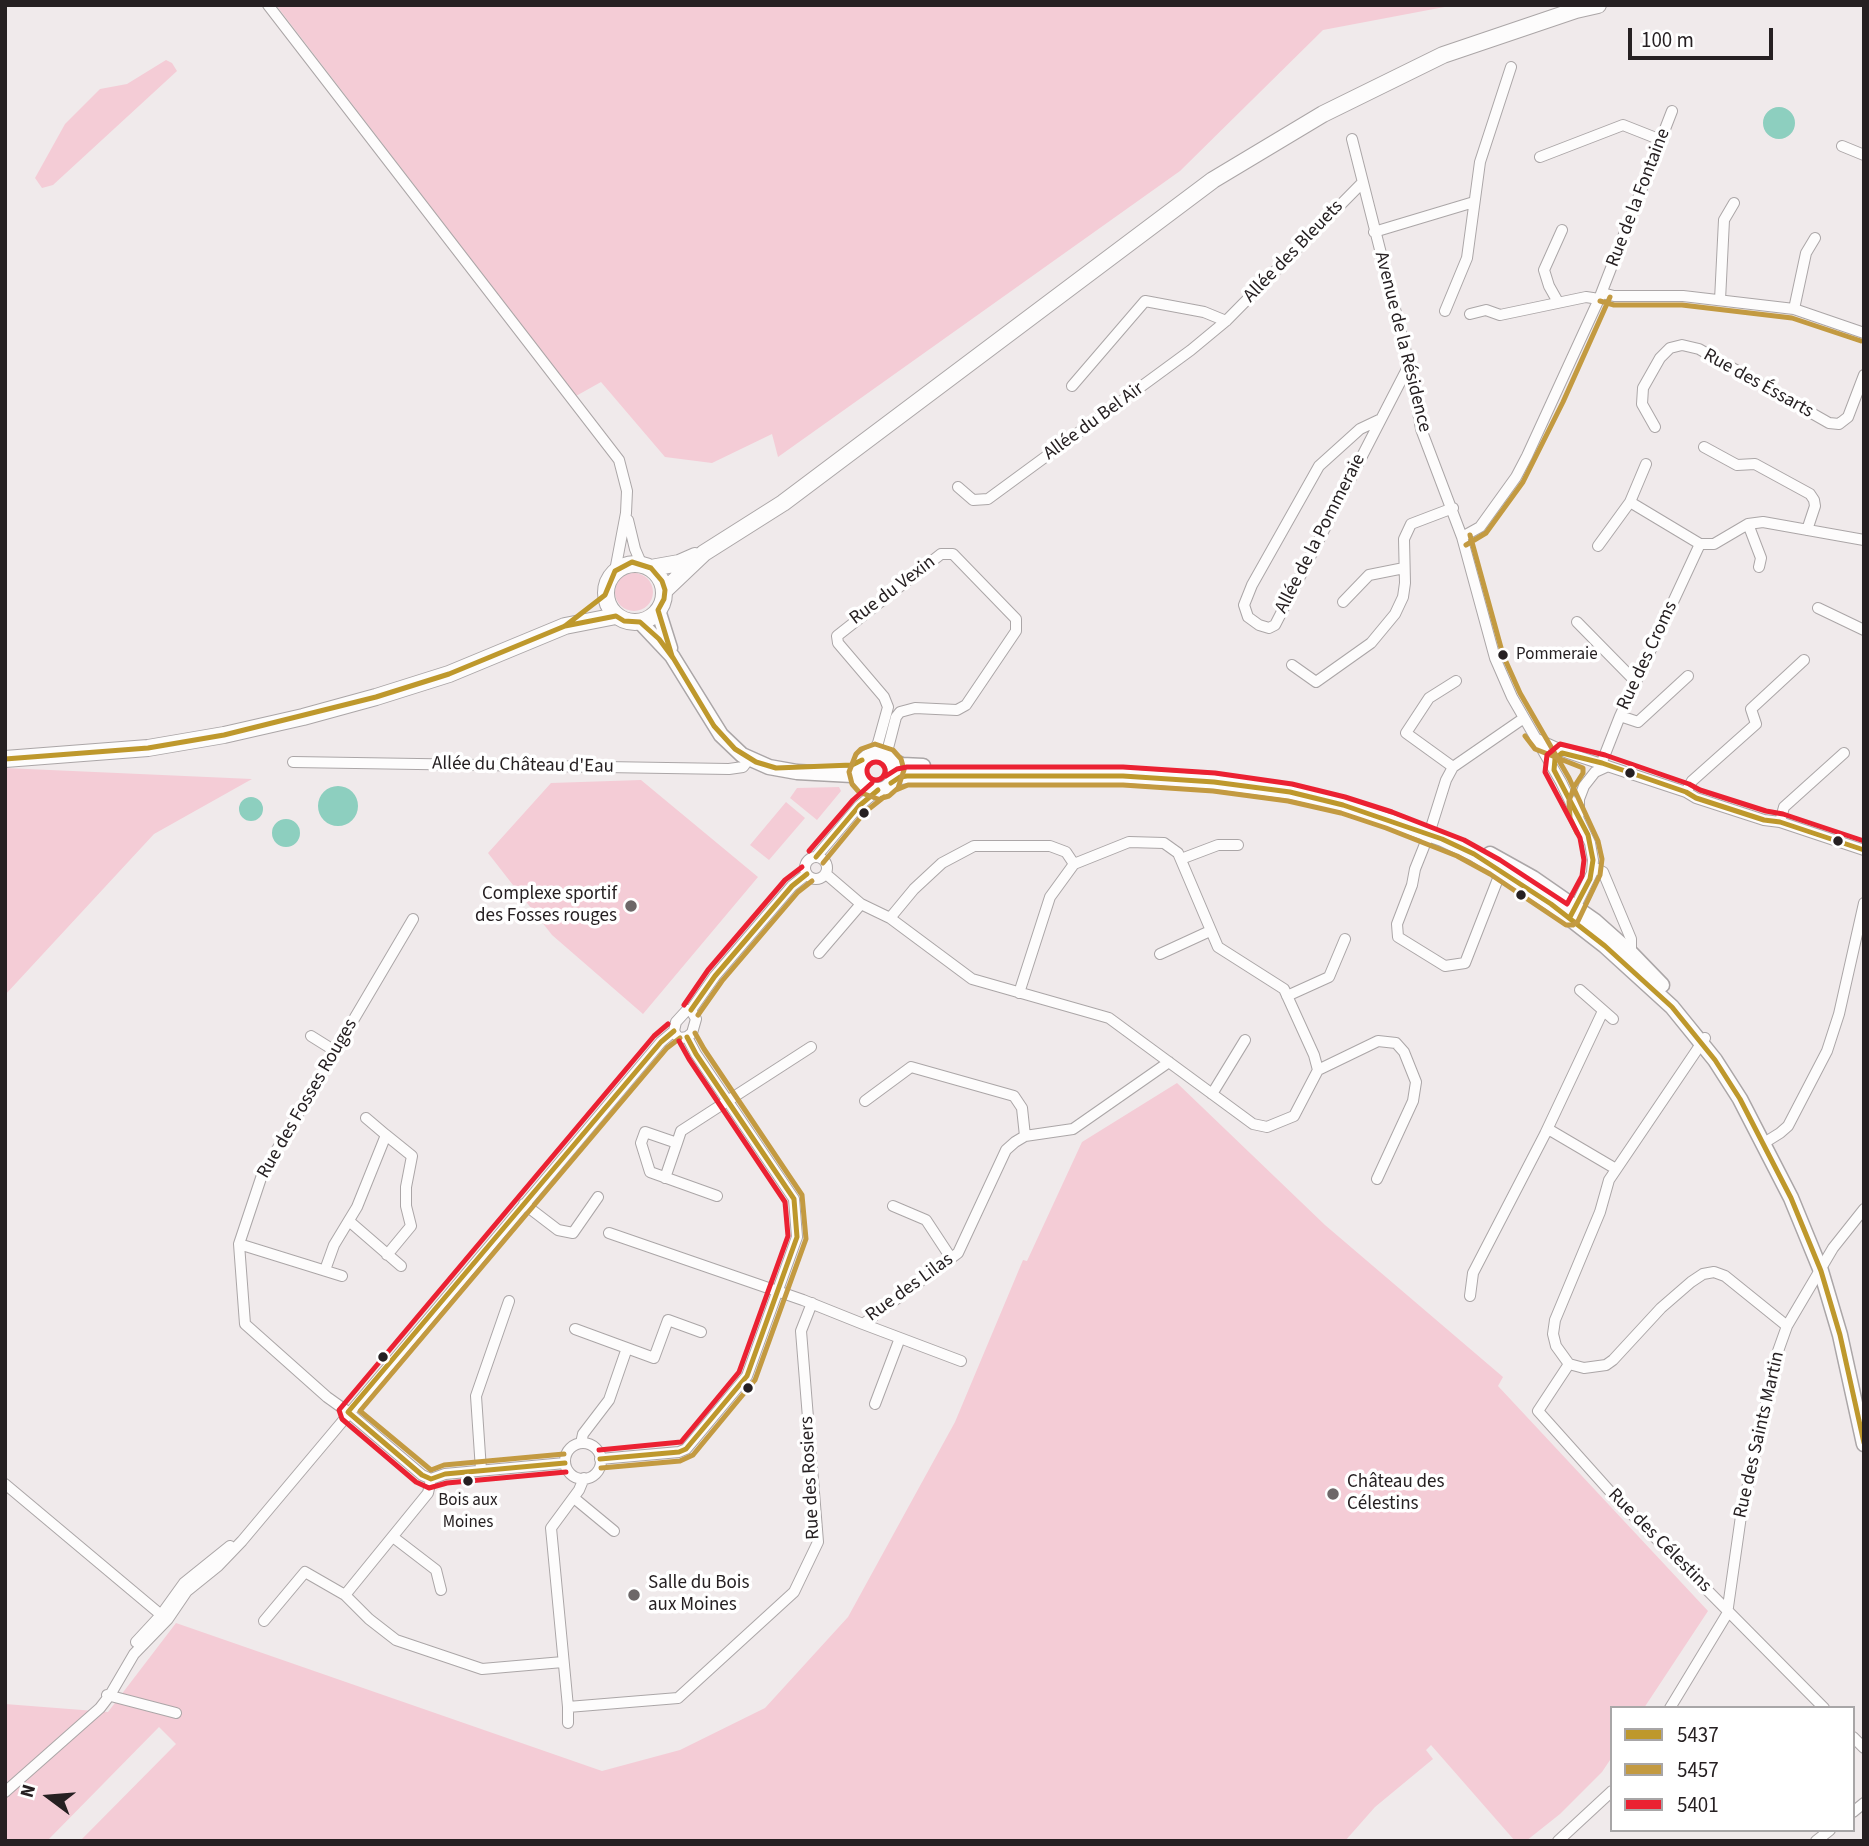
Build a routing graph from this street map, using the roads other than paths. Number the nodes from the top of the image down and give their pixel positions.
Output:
1 (268, 5) edge
2 (1598, 5) edge
3 (1511, 67) dead end
4 (1672, 111) dead end
5 (1352, 139) dead end
6 (1661, 140) junction
7 (1842, 146) dead end
8 (1864, 155) edge
9 (1540, 157) dead end
10 (1363, 182) junction
11 (1474, 202) junction
12 (1734, 203) dead end
13 (1562, 230) dead end
14 (1374, 232) junction
15 (1815, 238) dead end
16 (1600, 296) junction
17 (1720, 300) junction
18 (1558, 302) junction
19 (1794, 309) junction
20 (1445, 310) dead end
21 (1469, 314) dead end
22 (1226, 321) junction
23 (1864, 333) edge
24 (1409, 365) junction
25 (1864, 375) edge
26 (1072, 386) dead end
27 (1379, 420) junction
28 (1655, 427) dead end
29 (1704, 447) dead end
30 (1646, 464) dead end
31 (958, 486) dead end
32 (1630, 502) junction
33 (1453, 508) junction
34 (626, 513) junction
35 (1748, 524) junction
36 (1807, 530) junction
37 (1462, 537) junction
38 (1864, 540) edge
39 (1700, 544) junction
40 (1598, 546) dead end
41 (704, 553) junction
42 (646, 566) junction
43 (1759, 567) dead end
44 (1404, 568) junction
45 (615, 571) junction
46 (664, 590) junction
47 (605, 595) junction
48 (1343, 602) dead end
49 (1818, 608) dead end
50 (659, 610) junction
51 (616, 616) junction
52 (640, 622) junction
53 (1577, 622) dead end
54 (565, 626) junction
55 (1864, 630) edge
56 (672, 656) junction
57 (1804, 660) dead end
58 (1292, 665) dead end
59 (1688, 676) dead end
60 (1456, 681) dead end
61 (1636, 682) junction
62 (1620, 716) junction
63 (1524, 718) junction
64 (1535, 738) junction
65 (1568, 753) junction
66 (1844, 753) dead end
67 (867, 757) junction
68 (5, 759) edge
69 (749, 759) junction
70 (889, 759) junction
71 (1587, 760) junction
72 (293, 762) dead end
73 (1604, 766) junction
74 (1453, 767) junction
75 (776, 768) junction
76 (1558, 777) junction
77 (1589, 779) junction
78 (873, 784) junction
79 (1686, 792) junction
80 (1579, 817) junction
81 (1780, 822) junction
82 (1430, 831) junction
83 (1238, 845) dead end
84 (1864, 850) edge
85 (816, 857) junction
86 (1181, 859) junction
87 (1074, 864) junction
88 (1593, 867) junction
89 (1501, 871) junction
90 (807, 874) junction
91 (826, 874) junction
92 (1864, 903) edge
93 (861, 904) junction
94 (1573, 912) junction
95 (890, 918) junction
96 (412, 919) dead end
97 (1210, 931) junction
98 (1345, 939) dead end
99 (1632, 946) junction
100 (819, 953) dead end
101 (1160, 954) dead end
102 (1580, 990) dead end
103 (1019, 993) junction
104 (1287, 996) junction
105 (691, 1010) junction
106 (1603, 1011) junction
107 (1613, 1019) dead end
108 (674, 1031) junction
109 (311, 1036) dead end
110 (687, 1037) junction
111 (1245, 1040) dead end
112 (1703, 1040) junction
113 (811, 1047) dead end
114 (335, 1051) junction
115 (1169, 1062) junction
116 (1318, 1070) junction
117 (1212, 1094) junction
118 (865, 1101) dead end
119 (728, 1102) junction
120 (366, 1118) dead end
121 (1548, 1129) junction
122 (386, 1135) junction
123 (1025, 1136) junction
124 (1766, 1142) junction
125 (677, 1143) junction
126 (1616, 1169) junction
127 (665, 1178) junction
128 (1377, 1179) dead end
129 (717, 1196) dead end
130 (598, 1197) dead end
131 (524, 1203) junction
132 (892, 1206) dead end
133 (1862, 1217) edge
134 (349, 1221) junction
135 (609, 1233) dead end
136 (239, 1244) junction
137 (387, 1255) junction
138 (951, 1258) junction
139 (401, 1266) dead end
140 (1823, 1267) junction
141 (325, 1270) junction
142 (342, 1276) dead end
143 (777, 1293) junction
144 (1470, 1296) dead end
145 (509, 1301) dead end
146 (812, 1303) junction
147 (863, 1324) junction
148 (1787, 1326) junction
149 (575, 1329) dead end
150 (701, 1332) dead end
151 (900, 1338) junction
152 (627, 1348) junction
153 (961, 1361) dead end
154 (1569, 1364) junction
155 (875, 1404) dead end
156 (348, 1412) junction
157 (1864, 1415) edge
158 (581, 1443) junction
159 (1864, 1444) edge
160 (600, 1459) junction
161 (565, 1463) junction
162 (481, 1470) junction
163 (584, 1478) junction
164 (432, 1479) junction
165 (5, 1484) edge
166 (574, 1497) junction
167 (614, 1531) dead end
168 (393, 1537) junction
169 (440, 1590) dead end
170 (345, 1595) junction
171 (1727, 1609) junction
172 (164, 1618) junction
173 (264, 1622) dead end
174 (563, 1662) junction
175 (108, 1695) junction
176 (1671, 1706) edge
177 (1822, 1706) edge
178 (568, 1707) junction
179 (176, 1713) dead end
180 (568, 1723) dead end
181 (5, 1792) edge
182 (1610, 1793) edge
183 (1558, 1841) edge

1 - 34 street
2 - 41 main road
3 - 11 street
4 - 6 street, Rue de la Fontaine
5 - 10 street, Avenue de la Résidence
6 - 9 street
6 - 16 street, Rue de la Fontaine
7 - 8 street
10 - 14 street, Avenue de la Résidence
10 - 22 street, Allée des Bleuets
11 - 14 street
11 - 20 street
12 - 17 street
13 - 18 street
14 - 24 street, Avenue de la Résidence
15 - 19 street
16 - 17 street
16 - 18 street
16 - 37 street, Rue de la Fontaine
17 - 19 street
18 - 21 street
19 - 23 street
22 - 26 street
22 - 31 street, Allée du Bel Air
24 - 27 street, Allée de la Pommeraie
24 - 33 street, Avenue de la Résidence
25 - 28 street, Rue des Éssarts
27 - 27 street, Allée de la Pommeraie
29 - 36 street
30 - 32 street
32 - 39 street
32 - 40 street
33 - 37 street, Avenue de la Résidence
33 - 44 street
34 - 42 street
34 - 45 street
35 - 36 street
35 - 39 street
35 - 43 street
36 - 38 street
37 - 63 street, Avenue de la Résidence
39 - 61 street, Rue des Croms
41 - 42 main road
41 - 46 main road
42 - 45 main road
42 - 46 main road
44 - 48 street
44 - 58 street
45 - 47 main road
46 - 50 main road
47 - 51 main road
47 - 54 main road
49 - 55 street
50 - 52 main road
50 - 56 main road
51 - 52 main road
51 - 54 main road
52 - 56 main road
53 - 61 street
54 - 68 main road
56 - 69 main road
57 - 79 street
59 - 62 street
60 - 74 street
61 - 62 street, Rue des Croms
62 - 73 street, Rue des Croms
63 - 64 street, Avenue de la Résidence
63 - 74 street
64 - 65 street
64 - 76 street, Avenue de la Résidence
65 - 71 street
65 - 76 street
66 - 81 street
67 - 70 main road
67 - 70 street, Rue du Vexin
67 - 75 main road
67 - 78 main road
69 - 72 street, Allée du Château d'Eau
69 - 75 main road
70 - 78 main road
70 - 82 main road
71 - 73 street
71 - 77 street
73 - 77 street
73 - 79 street
74 - 82 street
75 - 78 main road
76 - 77 street
76 - 80 street, Avenue de la Résidence
77 - 80 street
78 - 82 main road
78 - 85 street
79 - 81 street
80 - 88 street, Avenue de la Résidence
81 - 84 street
82 - 89 main road
82 - 89 street
82 - 94 main road
83 - 86 street
85 - 90 street
85 - 91 street
86 - 87 street
86 - 97 street
87 - 95 street
87 - 103 street
88 - 94 street
88 - 99 street, Avenue de la Résidence
89 - 94 main road
90 - 91 street
90 - 105 street
91 - 93 street
92 - 124 street
93 - 95 street
93 - 100 street
94 - 99 main road
94 - 112 main road
95 - 103 street
96 - 114 street, Rue des Fosses Rouges
97 - 101 street
97 - 104 street
98 - 104 street
99 - 112 main road
102 - 106 street
103 - 115 street
104 - 116 street
105 - 108 street
105 - 110 street
106 - 107 street
106 - 121 street
108 - 110 street
108 - 131 street
109 - 114 street
110 - 119 street
111 - 117 street
112 - 124 main road
112 - 126 street
113 - 119 street
114 - 136 street, Rue des Fosses Rouges
115 - 117 street
115 - 123 street
116 - 117 street
116 - 128 street
118 - 123 street
119 - 125 street
119 - 143 street
120 - 122 street
121 - 126 street
121 - 144 street
122 - 134 street
122 - 137 street
123 - 138 street, Rue des Lilas
124 - 140 main road
125 - 127 street
125 - 127 street
126 - 154 street
127 - 129 street
130 - 131 street
131 - 156 street
132 - 138 street
133 - 140 street, Rue des Saints Martin
134 - 137 street
134 - 141 street
135 - 143 street, Rue des Lilas
136 - 141 street
136 - 156 street, Rue des Fosses Rouges
137 - 139 street
138 - 147 street, Rue des Lilas
140 - 148 street, Rue des Saints Martin
140 - 157 main road
140 - 159 main road
141 - 142 street
143 - 146 street, Rue des Lilas
143 - 160 street
145 - 162 street
146 - 147 street, Rue des Lilas
146 - 178 street, Rue des Rosiers
147 - 151 street
148 - 154 street
148 - 171 street, Rue des Saints Martin
149 - 152 street
150 - 152 street
151 - 153 street
151 - 155 street
152 - 158 street
154 - 171 street, Rue des Célestins
156 - 164 street, Rue des Fosses Rouges
156 - 172 street
158 - 160 street
158 - 161 street
160 - 163 street
161 - 162 street
161 - 163 street
162 - 164 street
163 - 166 street
164 - 168 street
165 - 172 street
166 - 167 street
166 - 174 street
168 - 169 street
168 - 170 street
170 - 173 street
170 - 174 street
171 - 176 street, Rue des Saints Martin
171 - 177 street, Rue des Célestins
172 - 175 street
174 - 178 street
175 - 179 street
175 - 181 street
178 - 180 street
182 - 183 street

